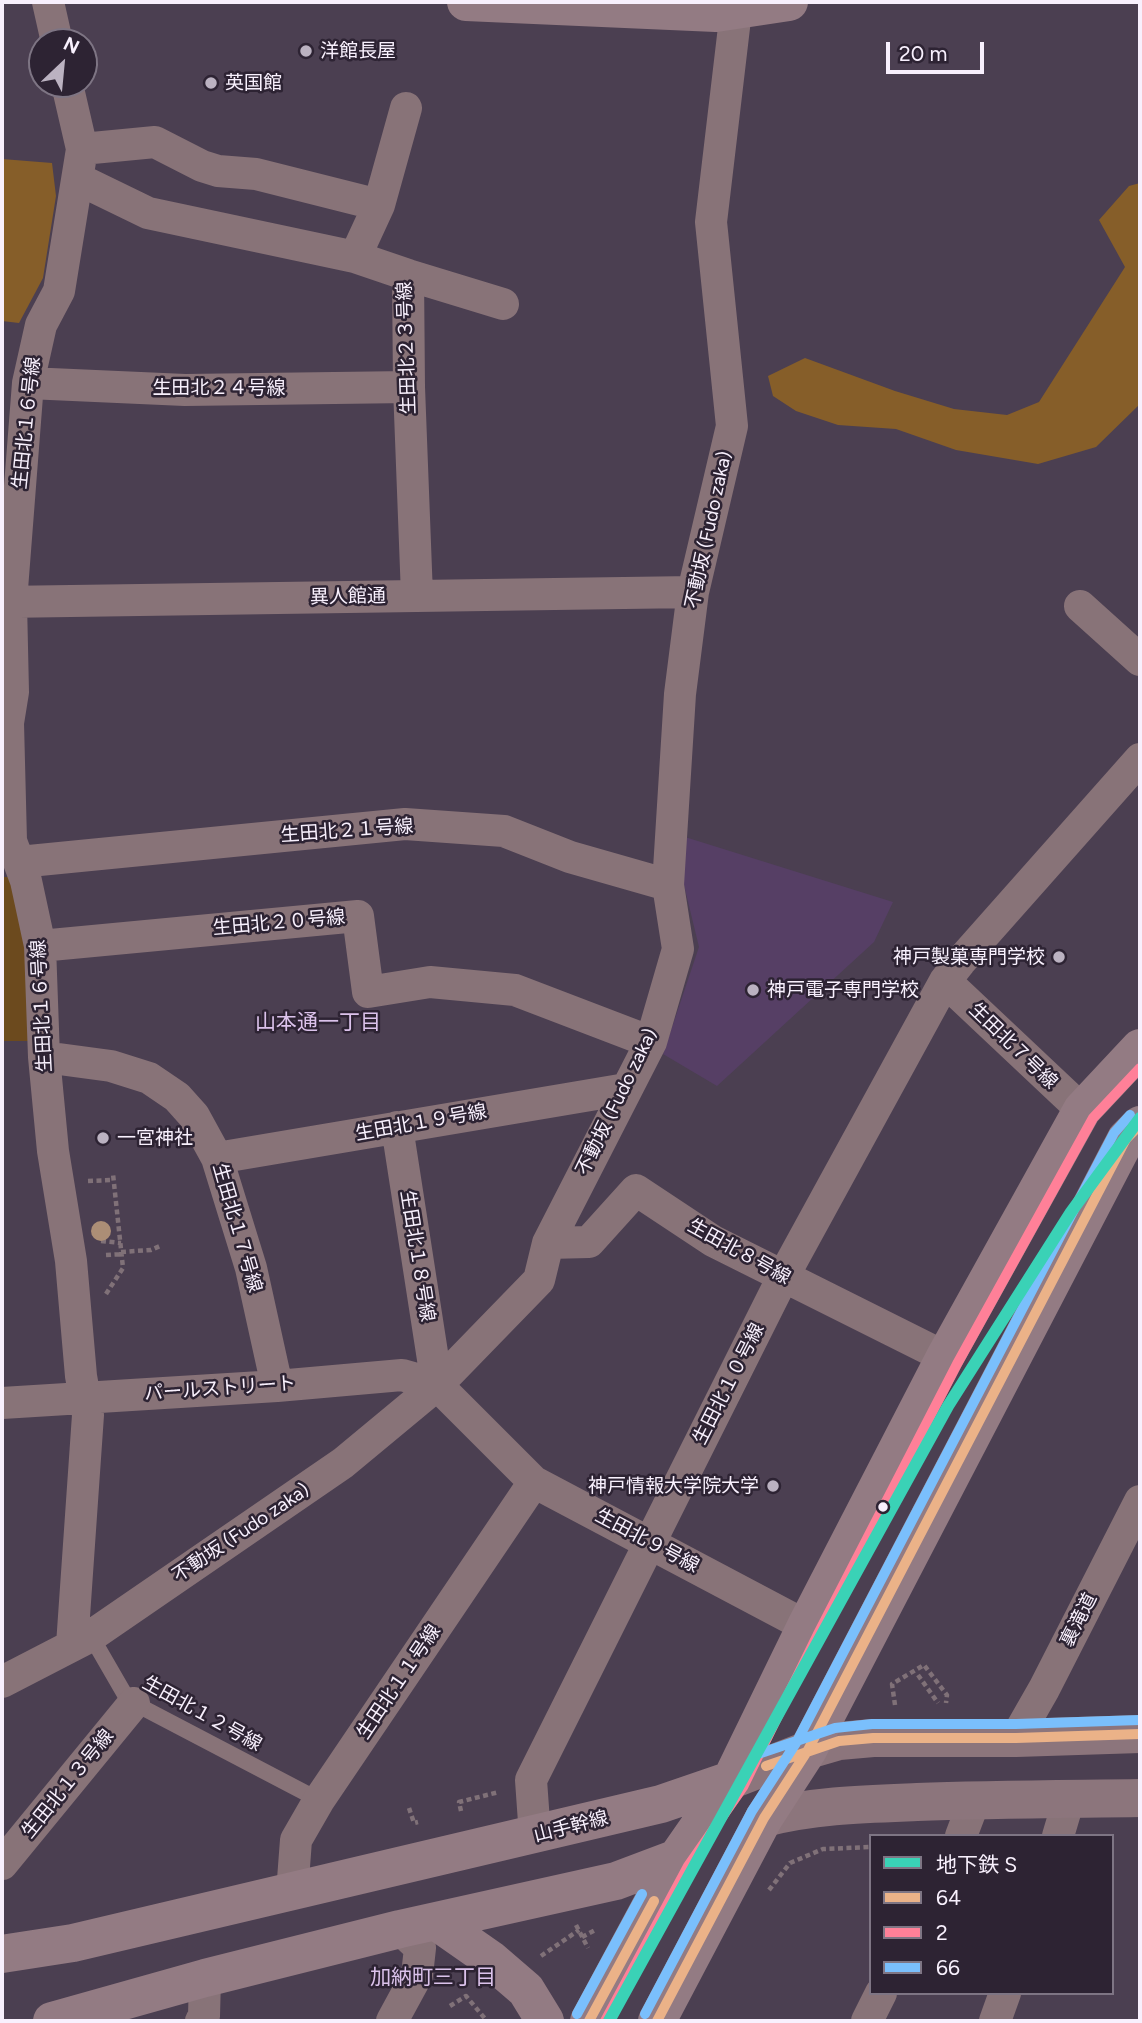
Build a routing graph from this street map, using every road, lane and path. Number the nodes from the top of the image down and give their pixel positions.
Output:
1 (48, 2) edge
2 (466, 2) edge
3 (789, 2) edge
4 (736, 6) edge
5 (54, 28) edge
6 (69, 98) edge
7 (406, 108) dead end
8 (80, 164) junction
9 (379, 205) junction
10 (355, 257) junction
11 (408, 275) junction
12 (503, 304) dead end
13 (28, 383) junction
14 (409, 387) junction
15 (693, 592) junction
16 (417, 596) junction
17 (7, 602) edge
18 (1080, 606) dead end
19 (1140, 660) edge
20 (1140, 758) edge
21 (19, 862) junction
22 (668, 885) junction
23 (40, 946) junction
24 (945, 981) junction
25 (651, 1042) junction
26 (1140, 1048) edge
27 (44, 1057) junction
28 (626, 1089) junction
29 (1082, 1110) junction
30 (1140, 1125) edge
31 (397, 1127) junction
32 (217, 1158) junction
33 (113, 1174) dead end
34 (548, 1242) junction
35 (160, 1246) dead end
36 (122, 1253) junction
37 (106, 1255) dead end
38 (783, 1278) junction
39 (98, 1300) dead end
40 (946, 1357) junction
41 (437, 1385) junction
42 (277, 1386) junction
43 (85, 1397) junction
44 (2, 1403) edge
45 (534, 1482) junction
46 (1140, 1501) edge
47 (649, 1543) junction
48 (806, 1626) junction
49 (81, 1640) junction
50 (918, 1675) dead end
51 (2, 1682) edge
52 (892, 1684) dead end
53 (134, 1703) junction
54 (1140, 1734) edge
55 (1016, 1738) junction
56 (808, 1750) junction
57 (731, 1780) junction
58 (1069, 1798) junction
59 (1140, 1798) edge
60 (975, 1799) junction
61 (320, 1801) junction
62 (409, 1808) dead end
63 (764, 1818) junction
64 (425, 1820) dead end
65 (962, 1834) edge
66 (1059, 1834) edge
67 (535, 1836) junction
68 (869, 1847) edge
69 (676, 1859) junction
70 (2, 1864) edge
71 (292, 1893) junction
72 (766, 1894) dead end
73 (437, 1922) junction
74 (400, 1929) junction
75 (2, 1954) edge
76 (205, 1978) junction
77 (880, 1995) edge
78 (1004, 1995) edge
79 (450, 2006) dead end
80 (52, 2021) edge
81 (201, 2021) edge
82 (392, 2021) edge
83 (487, 2021) edge
84 (545, 2021) edge
85 (589, 2021) edge
86 (657, 2021) edge
87 (867, 2021) edge
88 (995, 2021) edge

1 - 5 street
2 - 4 main road
3 - 4 main road
4 - 15 street, 不動坂 (Fudo zaka)
6 - 8 street, 生田北１６号線
7 - 9 street
8 - 9 street
8 - 10 street, 生田北２３号線
8 - 13 street, 生田北１６号線
9 - 10 street
10 - 11 street, 生田北２３号線
11 - 12 street
11 - 14 street, 生田北２３号線
13 - 14 street, 生田北２４号線
13 - 17 street, 生田北１６号線
14 - 16 street, 生田北２３号線
15 - 16 street, 異人館通
15 - 22 street, 不動坂 (Fudo zaka)
16 - 17 street, 異人館通
17 - 21 street, 生田北１６号線
18 - 19 street
20 - 24 street, 生田北１０号線
21 - 22 street, 生田北２１号線
21 - 23 street, 生田北１６号線
22 - 25 street, 不動坂 (Fudo zaka)
23 - 25 street, 生田北２０号線
23 - 27 street, 生田北１６号線
24 - 29 street, 生田北７号線
24 - 38 street, 生田北１０号線
25 - 28 street, 不動坂 (Fudo zaka)
26 - 29 main road
27 - 32 street, 生田北１７号線
27 - 43 street, 生田北１６号線
28 - 31 street, 生田北１９号線
28 - 34 street, 不動坂 (Fudo zaka)
29 - 40 main road
30 - 56 main road
31 - 32 street, 生田北１９号線
31 - 41 street, 生田北１８号線
32 - 42 street, 生田北１７号線
33 - 36 path
34 - 38 street, 生田北８号線
34 - 41 street, 不動坂 (Fudo zaka)
35 - 36 path
36 - 37 path
36 - 39 path
38 - 40 street, 生田北８号線
38 - 47 street, 生田北１０号線
40 - 48 main road
41 - 42 street, パールストリート
41 - 45 street, 生田北９号線
41 - 49 street, 不動坂 (Fudo zaka)
42 - 43 street, パールストリート
43 - 44 street, パールストリート
43 - 49 street, 生田北１６号線
45 - 47 street, 生田北９号線
45 - 61 street, 生田北１１号線
46 - 55 street, 裏滝道
47 - 48 street, 生田北９号線
47 - 67 street, 生田北１０号線
48 - 57 main road
49 - 51 street, 不動坂 (Fudo zaka)
49 - 53 lane, 生田北１２号線
50 - 52 path
53 - 61 lane, 生田北１２号線
53 - 70 street, 生田北１３号線
54 - 55 street, 山手幹線
55 - 56 street, 山手幹線
56 - 57 street, 山手幹線
56 - 63 main road
57 - 67 main road, 山手幹線
57 - 69 main road
58 - 59 street
58 - 60 street
58 - 66 street
60 - 63 street
60 - 65 street
61 - 71 street, 生田北１１号線
62 - 64 path
63 - 69 main road
63 - 86 main road
67 - 71 main road, 山手幹線
68 - 72 path
69 - 73 main road
69 - 85 main road
71 - 75 main road, 山手幹線
73 - 74 main road
73 - 84 main road
74 - 76 main road
74 - 82 street
76 - 80 main road
76 - 81 street
77 - 87 street
78 - 88 street
79 - 83 path

